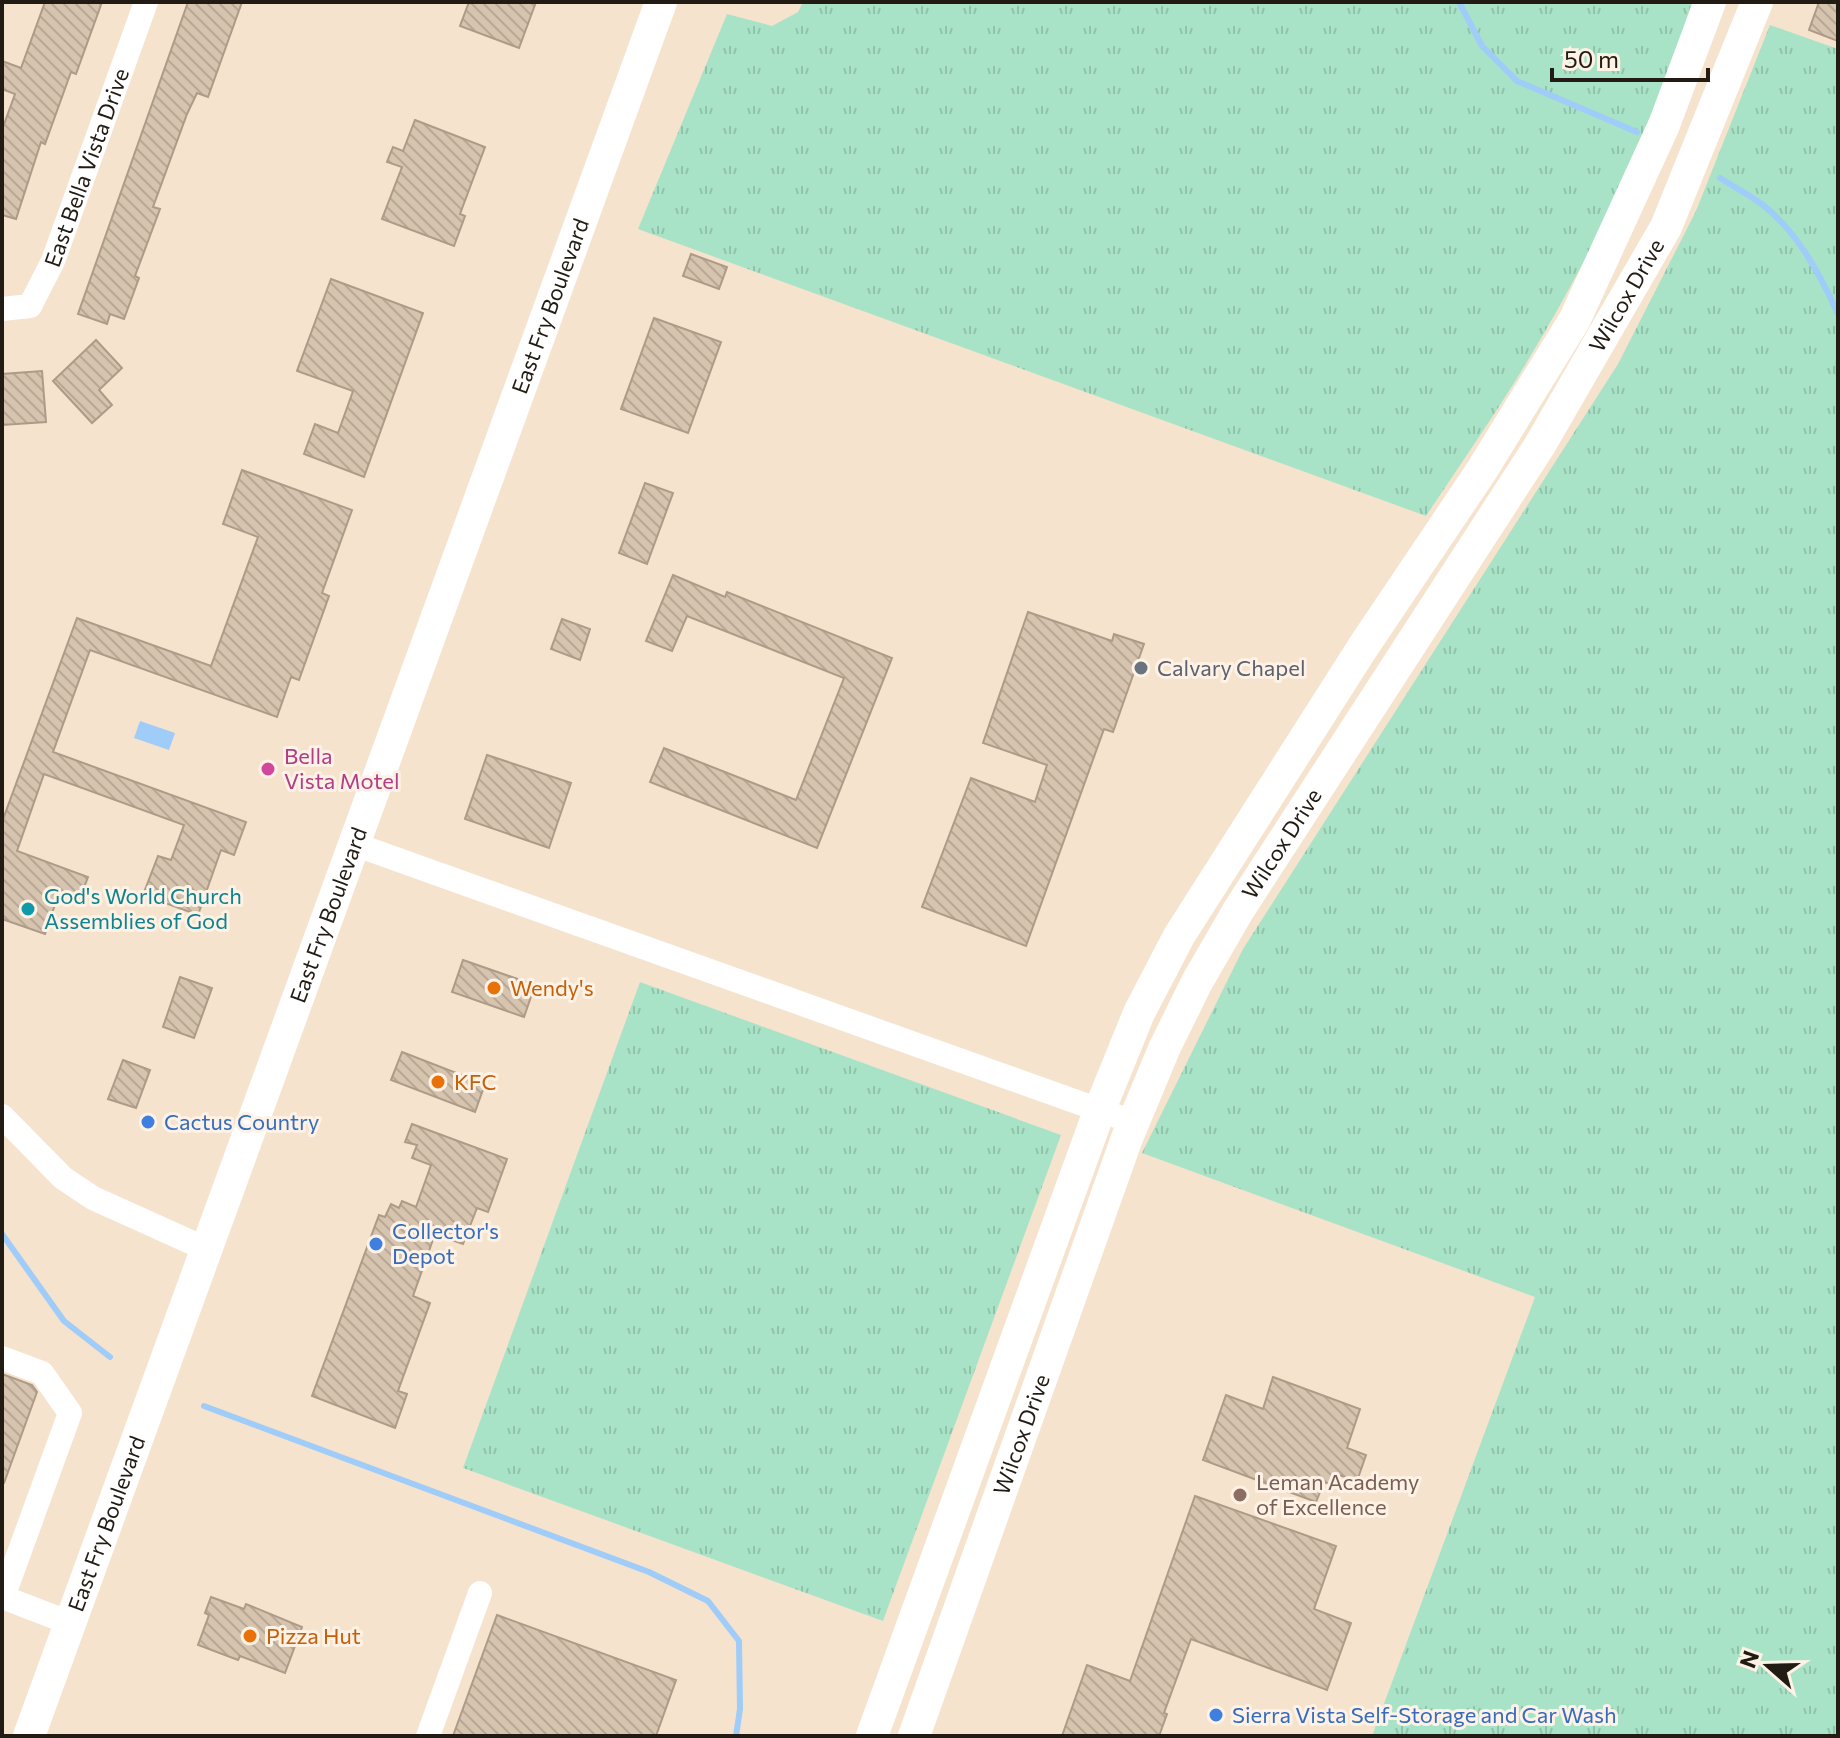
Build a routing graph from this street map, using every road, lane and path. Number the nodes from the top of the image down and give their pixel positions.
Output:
1 (146, 2) edge
2 (661, 2) edge
3 (1710, 2) edge
4 (1757, 2) edge
5 (2, 309) edge
6 (354, 844) junction
7 (1100, 1109) junction
8 (2, 1116) edge
9 (1133, 1122) junction
10 (206, 1249) junction
11 (2, 1358) edge
12 (480, 1593) dead end
13 (2, 1597) edge
14 (70, 1623) junction
15 (29, 1736) edge
16 (428, 1736) edge
17 (872, 1736) edge
18 (914, 1736) edge

1 - 5 street, East Bella Vista Drive
2 - 6 street, East Fry Boulevard
3 - 7 street, Wilcox Drive
4 - 9 street, Wilcox Drive
6 - 7 street
6 - 10 street, East Fry Boulevard
7 - 9 street
7 - 17 street, Wilcox Drive
8 - 10 street
9 - 18 street, Wilcox Drive
10 - 14 street, East Fry Boulevard
11 - 13 street
12 - 16 street
13 - 14 street
14 - 15 street, East Fry Boulevard

